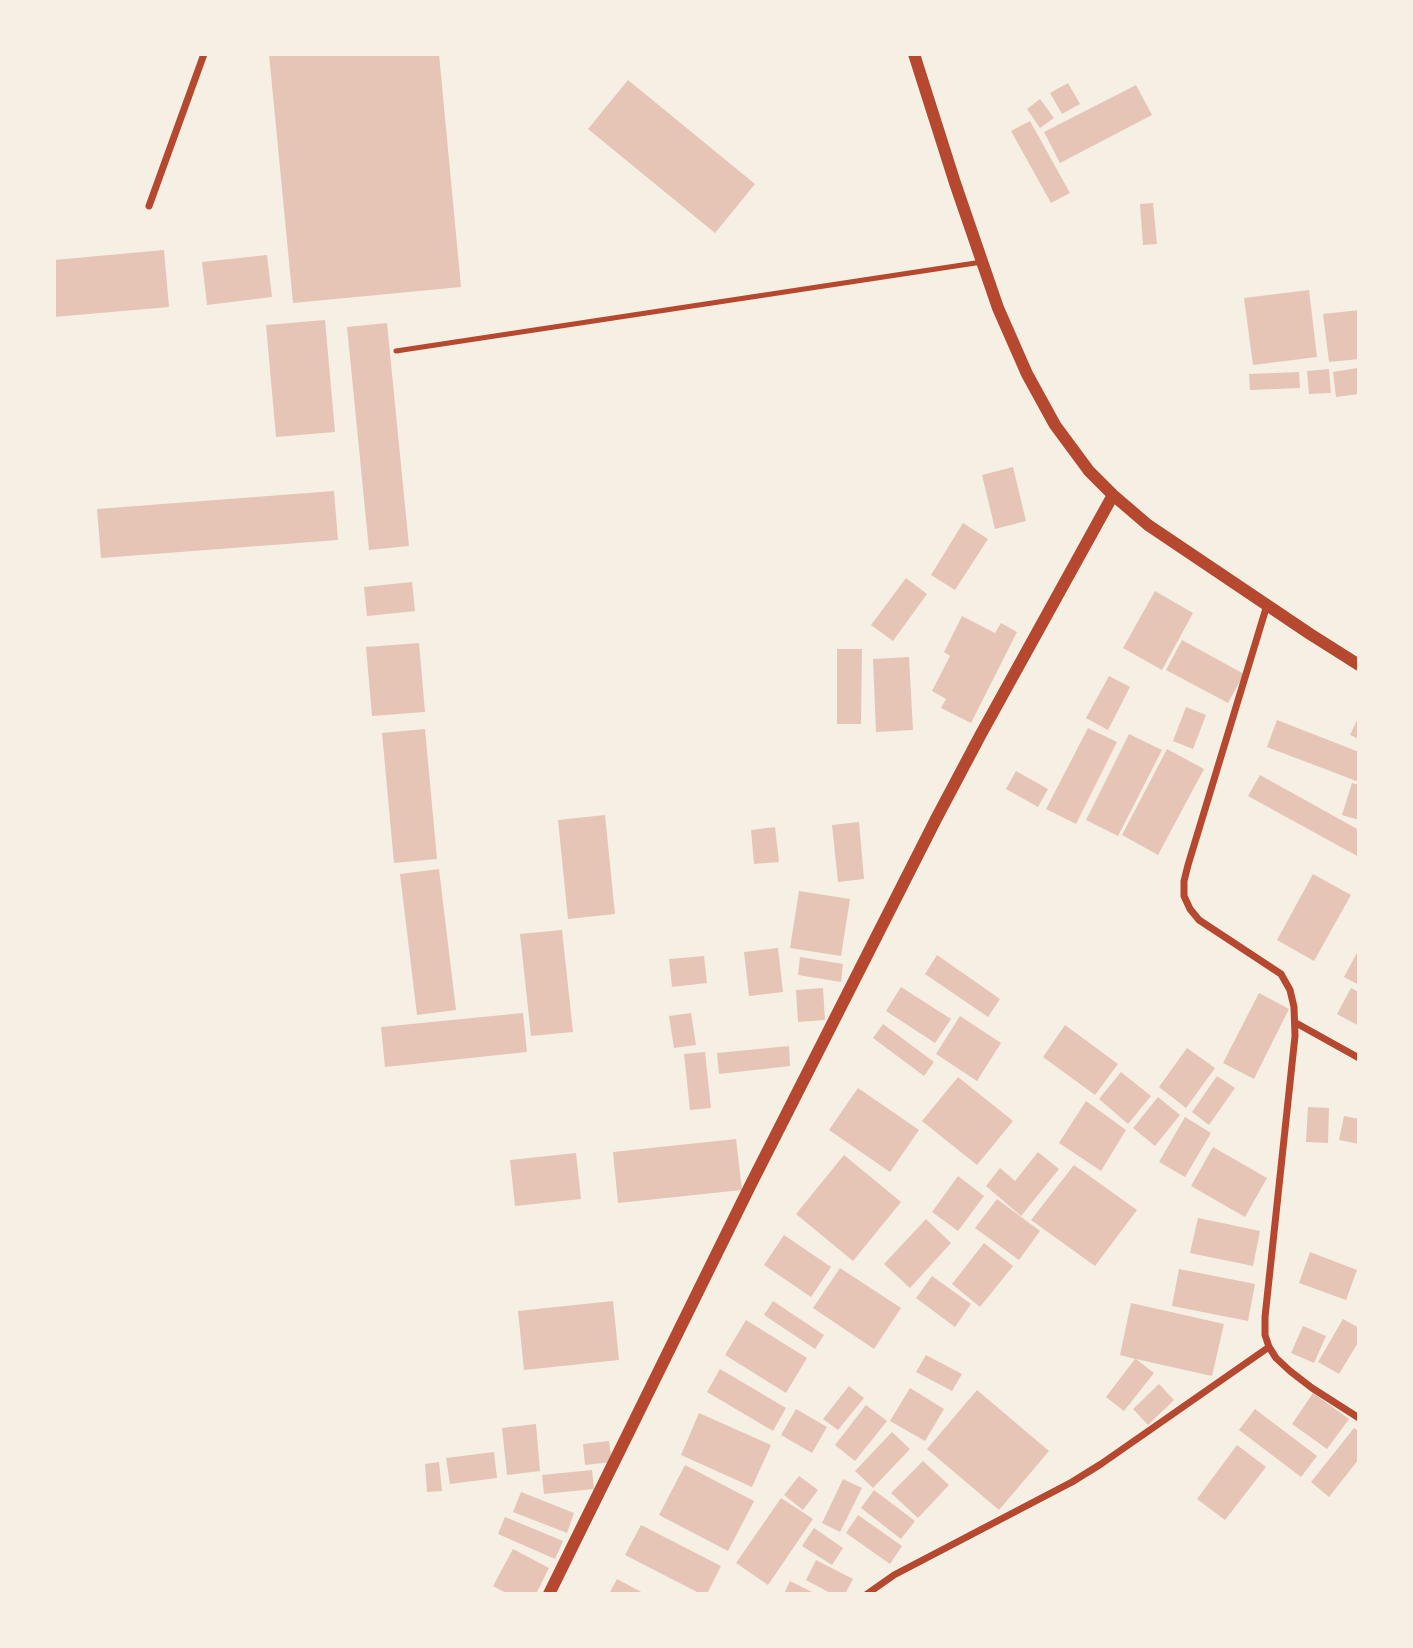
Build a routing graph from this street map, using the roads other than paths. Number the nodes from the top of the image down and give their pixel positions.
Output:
1 (204, 54) edge
2 (915, 54) edge
3 (149, 206) dead end
4 (982, 262) junction
5 (396, 351) dead end
6 (1113, 495) junction
7 (1267, 605) junction
8 (1359, 665) edge
9 (1296, 1023) junction
10 (1359, 1058) edge
11 (1269, 1347) junction
12 (1359, 1418) edge
13 (549, 1594) edge
14 (867, 1594) edge

1 - 3 street
2 - 4 street
4 - 5 lane
4 - 6 street
6 - 7 street
6 - 13 street
7 - 8 street
7 - 9 street
9 - 10 street
9 - 11 street
11 - 12 street
11 - 14 street

